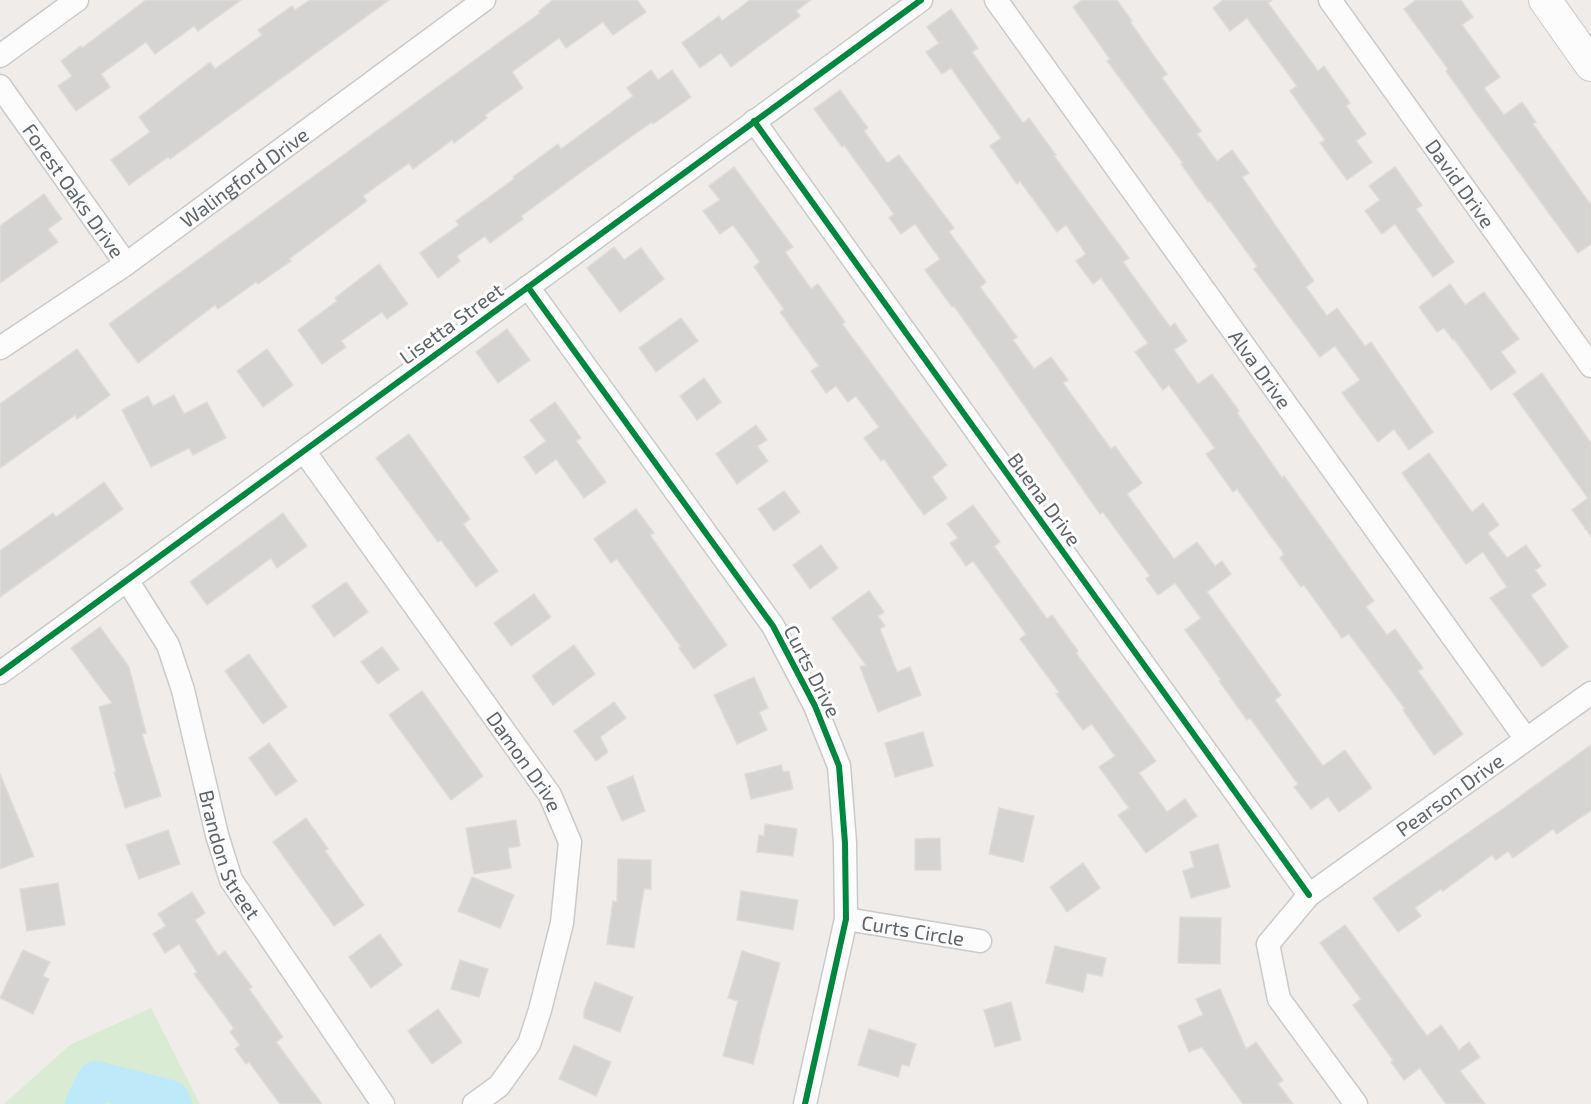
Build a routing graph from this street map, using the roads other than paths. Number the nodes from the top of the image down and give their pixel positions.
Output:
1 (77, 0) edge
2 (484, 0) edge
3 (921, 0) edge
4 (996, 0) edge
5 (1330, 0) edge
6 (1545, 0) edge
7 (0, 56) edge
8 (1591, 65) edge
9 (0, 86) edge
10 (754, 121) junction
11 (126, 264) junction
12 (528, 287) junction
13 (0, 348) edge
14 (1591, 366) edge
15 (304, 451) junction
16 (127, 580) junction
17 (0, 673) edge
18 (1591, 693) edge
19 (1526, 739) junction
20 (1309, 895) junction
21 (846, 919) junction
22 (980, 941) dead end
23 (383, 1104) edge
24 (474, 1104) edge
25 (805, 1104) edge
26 (1356, 1104) edge

1 - 7 street
2 - 11 street, Walingford Drive
3 - 10 street, Lisetta Street
4 - 19 street, Alva Drive
5 - 14 street, David Drive
6 - 8 main road
9 - 11 street, Forest Oaks Drive
10 - 12 street, Lisetta Street
10 - 20 street, Buena Drive
11 - 13 street, Walingford Drive
12 - 15 street, Lisetta Street
12 - 21 street, Curts Drive
15 - 16 street, Lisetta Street
15 - 24 street, Damon Drive
16 - 17 street, Lisetta Street
16 - 23 street, Brandon Street
18 - 19 street, Pearson Drive
19 - 20 street, Pearson Drive
20 - 26 street
21 - 22 street, Curts Circle
21 - 25 street, Curts Drive

